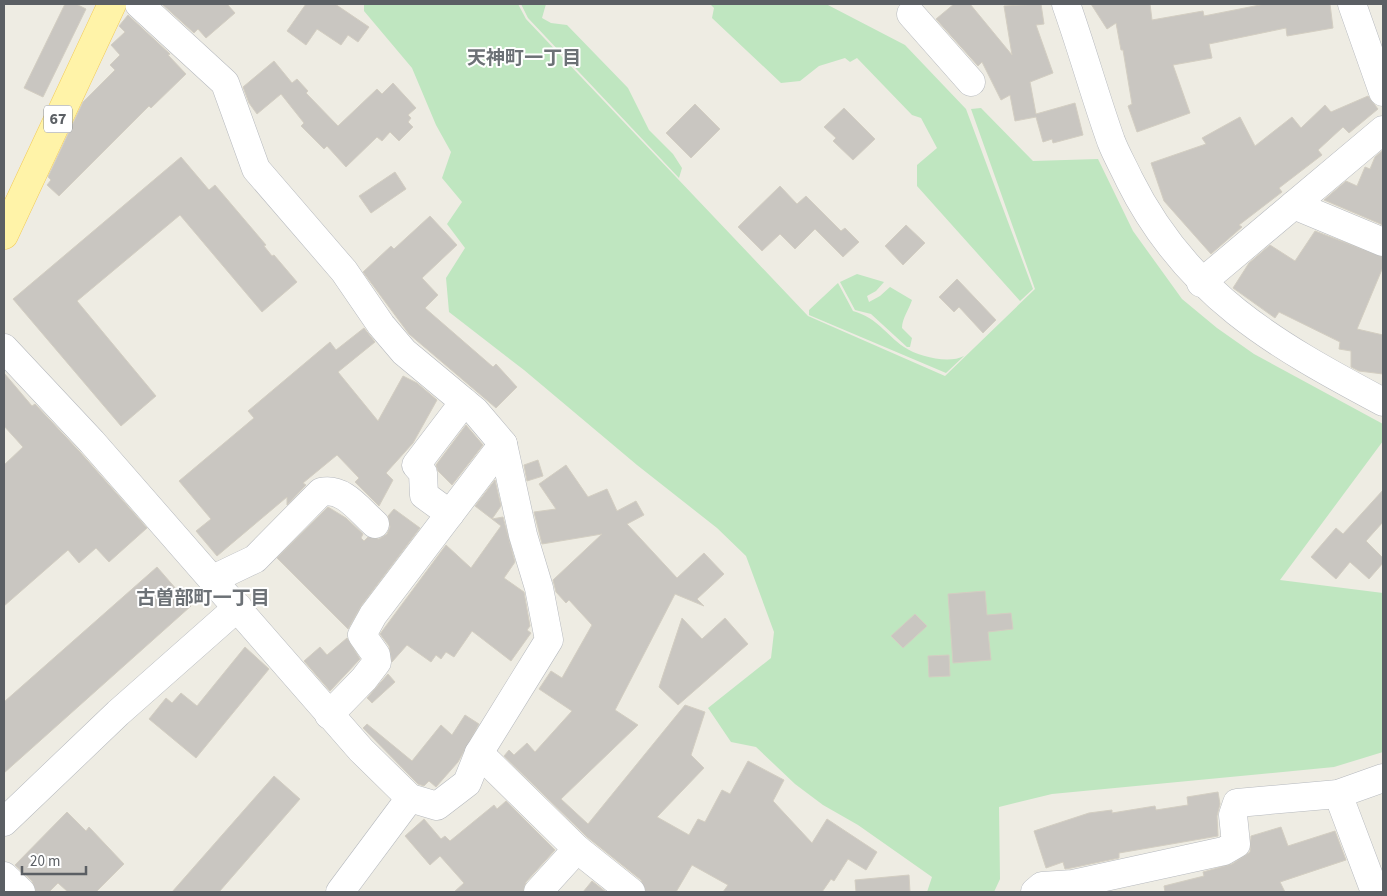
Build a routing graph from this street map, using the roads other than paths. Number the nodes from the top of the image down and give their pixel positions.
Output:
1 (112, 4) edge
2 (139, 4) edge
3 (1066, 4) edge
4 (1352, 4) edge
5 (911, 7) edge
6 (971, 82) dead end
7 (1383, 92) edge
8 (1383, 130) edge
9 (1294, 205) junction
10 (4, 235) edge
11 (1383, 242) edge
12 (1202, 283) junction
13 (4, 348) edge
14 (464, 402) junction
15 (1383, 402) edge
16 (503, 444) junction
17 (450, 514) junction
18 (375, 524) dead end
19 (213, 579) junction
20 (238, 607) junction
21 (329, 715) junction
22 (479, 753) junction
23 (1383, 778) edge
24 (1338, 794) junction
25 (410, 798) junction
26 (4, 822) edge
27 (577, 849) junction
28 (4, 876) edge
29 (1075, 888) edge
30 (21, 892) edge
31 (340, 892) edge
32 (538, 892) edge
33 (631, 892) edge
34 (1035, 892) edge
35 (1375, 892) edge

1 - 10 main road, 67
2 - 14 street
3 - 12 street
4 - 7 street
5 - 6 street
8 - 9 street
9 - 11 street
9 - 12 street
12 - 15 street
13 - 19 street
14 - 16 street
14 - 17 street
16 - 17 street
16 - 22 street
17 - 21 street
18 - 19 street
19 - 20 street
20 - 21 street
20 - 26 street
21 - 25 street
22 - 25 street
22 - 27 street
23 - 24 street
24 - 29 street
24 - 35 street
25 - 31 street
27 - 32 street
27 - 33 street
28 - 30 street
29 - 34 street

